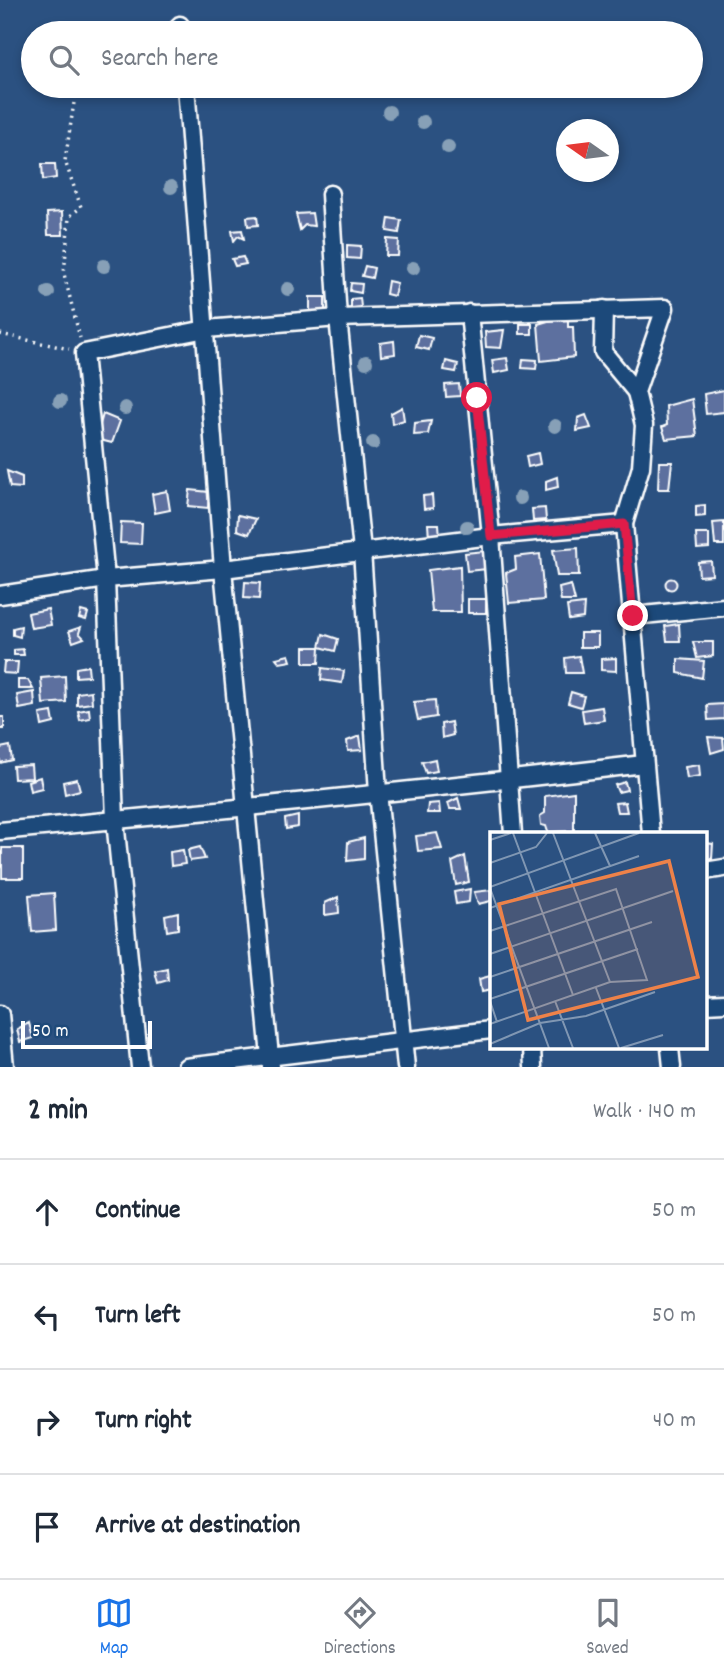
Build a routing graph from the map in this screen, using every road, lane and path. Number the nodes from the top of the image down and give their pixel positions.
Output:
1 (75, 98) edge
2 (187, 98) edge
3 (330, 194) dead end
4 (604, 309) junction
5 (469, 313) junction
6 (338, 318) junction
7 (206, 330) junction
8 (0, 334) edge
9 (84, 353) junction
10 (636, 391) junction
11 (624, 524) junction
12 (491, 536) junction
13 (362, 551) junction
14 (223, 569) junction
15 (106, 579) junction
16 (0, 595) edge
17 (724, 607) edge
18 (633, 616) junction
19 (644, 764) junction
20 (508, 780) junction
21 (378, 792) junction
22 (246, 809) junction
23 (115, 820) junction
24 (0, 831) edge
25 (513, 832) edge
26 (651, 832) edge
27 (724, 868) edge
28 (706, 871) edge
29 (724, 1003) edge
30 (706, 1004) edge
31 (0, 1014) edge
32 (490, 1030) edge
33 (404, 1040) junction
34 (270, 1061) edge
35 (5, 1067) edge
36 (140, 1067) edge
37 (186, 1067) edge
38 (406, 1067) edge

1 - 9 path
2 - 7 street
3 - 6 street
4 - 5 street
4 - 10 street
4 - 10 street
5 - 6 street
5 - 12 street
6 - 7 street
6 - 13 street
7 - 9 street
7 - 14 street
8 - 9 path
9 - 15 street
10 - 11 street
11 - 12 street
11 - 18 street
12 - 13 street
12 - 20 street
13 - 14 street
13 - 21 street
14 - 15 street
14 - 22 street
15 - 16 street
15 - 23 street
17 - 18 street
18 - 19 street
19 - 20 street
19 - 26 street
20 - 21 street
20 - 25 street
21 - 22 street
21 - 33 street
22 - 23 street
22 - 34 street
23 - 24 street
23 - 36 street
27 - 28 street
29 - 30 street
31 - 35 street
32 - 33 street
33 - 34 street
33 - 38 street
34 - 37 street

